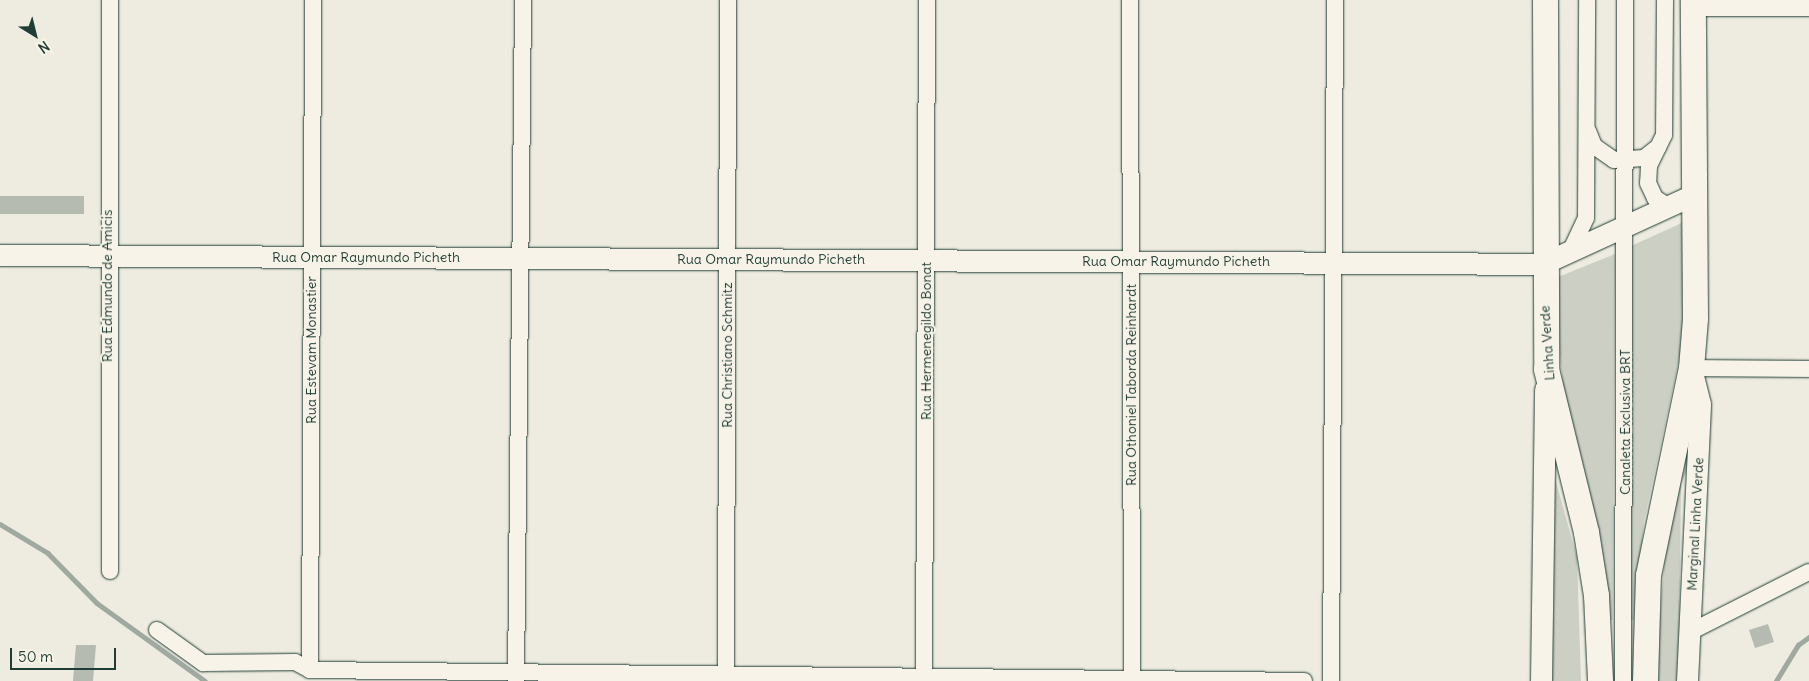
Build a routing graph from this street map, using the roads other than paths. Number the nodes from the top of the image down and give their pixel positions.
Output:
1 (110, 0) edge
2 (313, 0) edge
3 (523, 0) edge
4 (728, 0) edge
5 (927, 0) edge
6 (1130, 0) edge
7 (1335, 0) edge
8 (1545, 0) edge
9 (1586, 0) edge
10 (1625, 0) edge
11 (1665, 0) edge
12 (1694, 2) edge
13 (1809, 5) edge
14 (1586, 124) junction
15 (1658, 147) junction
16 (1626, 162) junction
17 (1695, 194) junction
18 (1668, 206) junction
19 (1627, 225) junction
20 (1571, 250) junction
21 (0, 255) edge
22 (106, 256) junction
23 (312, 257) junction
24 (520, 258) junction
25 (728, 259) junction
26 (927, 260) junction
27 (1131, 261) junction
28 (1333, 262) junction
29 (1542, 264) junction
30 (1690, 368) junction
31 (1546, 369) junction
32 (1809, 369) edge
33 (110, 571) dead end
34 (1809, 572) edge
35 (157, 630) dead end
36 (1690, 632) junction
37 (310, 670) junction
38 (516, 677) edge
39 (726, 678) edge
40 (924, 679) edge
41 (1132, 680) edge
42 (1304, 681) edge
43 (1331, 681) edge
44 (1541, 681) edge
45 (1600, 681) edge
46 (1623, 681) edge
47 (1645, 681) edge
48 (1688, 681) edge

1 - 22 street, Rua Edmundo de Amicis
2 - 23 street, Rua Estevam Monastier
3 - 24 street
4 - 25 street, Rua Christiano Schmitz
5 - 26 street, Rua Hermenegildo Bonat
6 - 27 street, Rua Othoniel Taborda Reinhardt
7 - 28 street
8 - 29 highway, Linha Verde
9 - 14 street
10 - 16 street, Canaleta Exclusiva BRT
11 - 15 street
12 - 13 main road
12 - 17 highway
14 - 16 street
14 - 20 street
15 - 16 street
15 - 18 street
16 - 19 street, Canaleta Exclusiva BRT
17 - 18 main road
17 - 30 highway
18 - 19 main road
19 - 20 main road
19 - 46 street, Canaleta Exclusiva BRT
20 - 29 main road
21 - 22 main road, Rua Omar Raymundo Picheth
22 - 23 main road, Rua Omar Raymundo Picheth
22 - 33 street, Rua Edmundo de Amicis
23 - 24 main road, Rua Omar Raymundo Picheth
23 - 37 street, Rua Estevam Monastier
24 - 25 main road, Rua Omar Raymundo Picheth
24 - 38 street
25 - 26 main road, Rua Omar Raymundo Picheth
25 - 39 street, Rua Christiano Schmitz
26 - 27 main road, Rua Omar Raymundo Picheth
26 - 40 street, Rua Hermenegildo Bonat
27 - 28 main road, Rua Omar Raymundo Picheth
27 - 41 street, Rua Othoniel Taborda Reinhardt
28 - 29 main road, Rua Omar Raymundo Picheth
28 - 43 street
29 - 31 highway, Linha Verde
30 - 32 street
30 - 36 main road, Marginal Linha Verde
30 - 47 highway
31 - 44 main road
31 - 45 highway, Linha Verde
34 - 36 street
35 - 37 street
36 - 48 main road, Marginal Linha Verde
37 - 38 street
38 - 39 street
39 - 40 street
40 - 41 street
41 - 42 street

